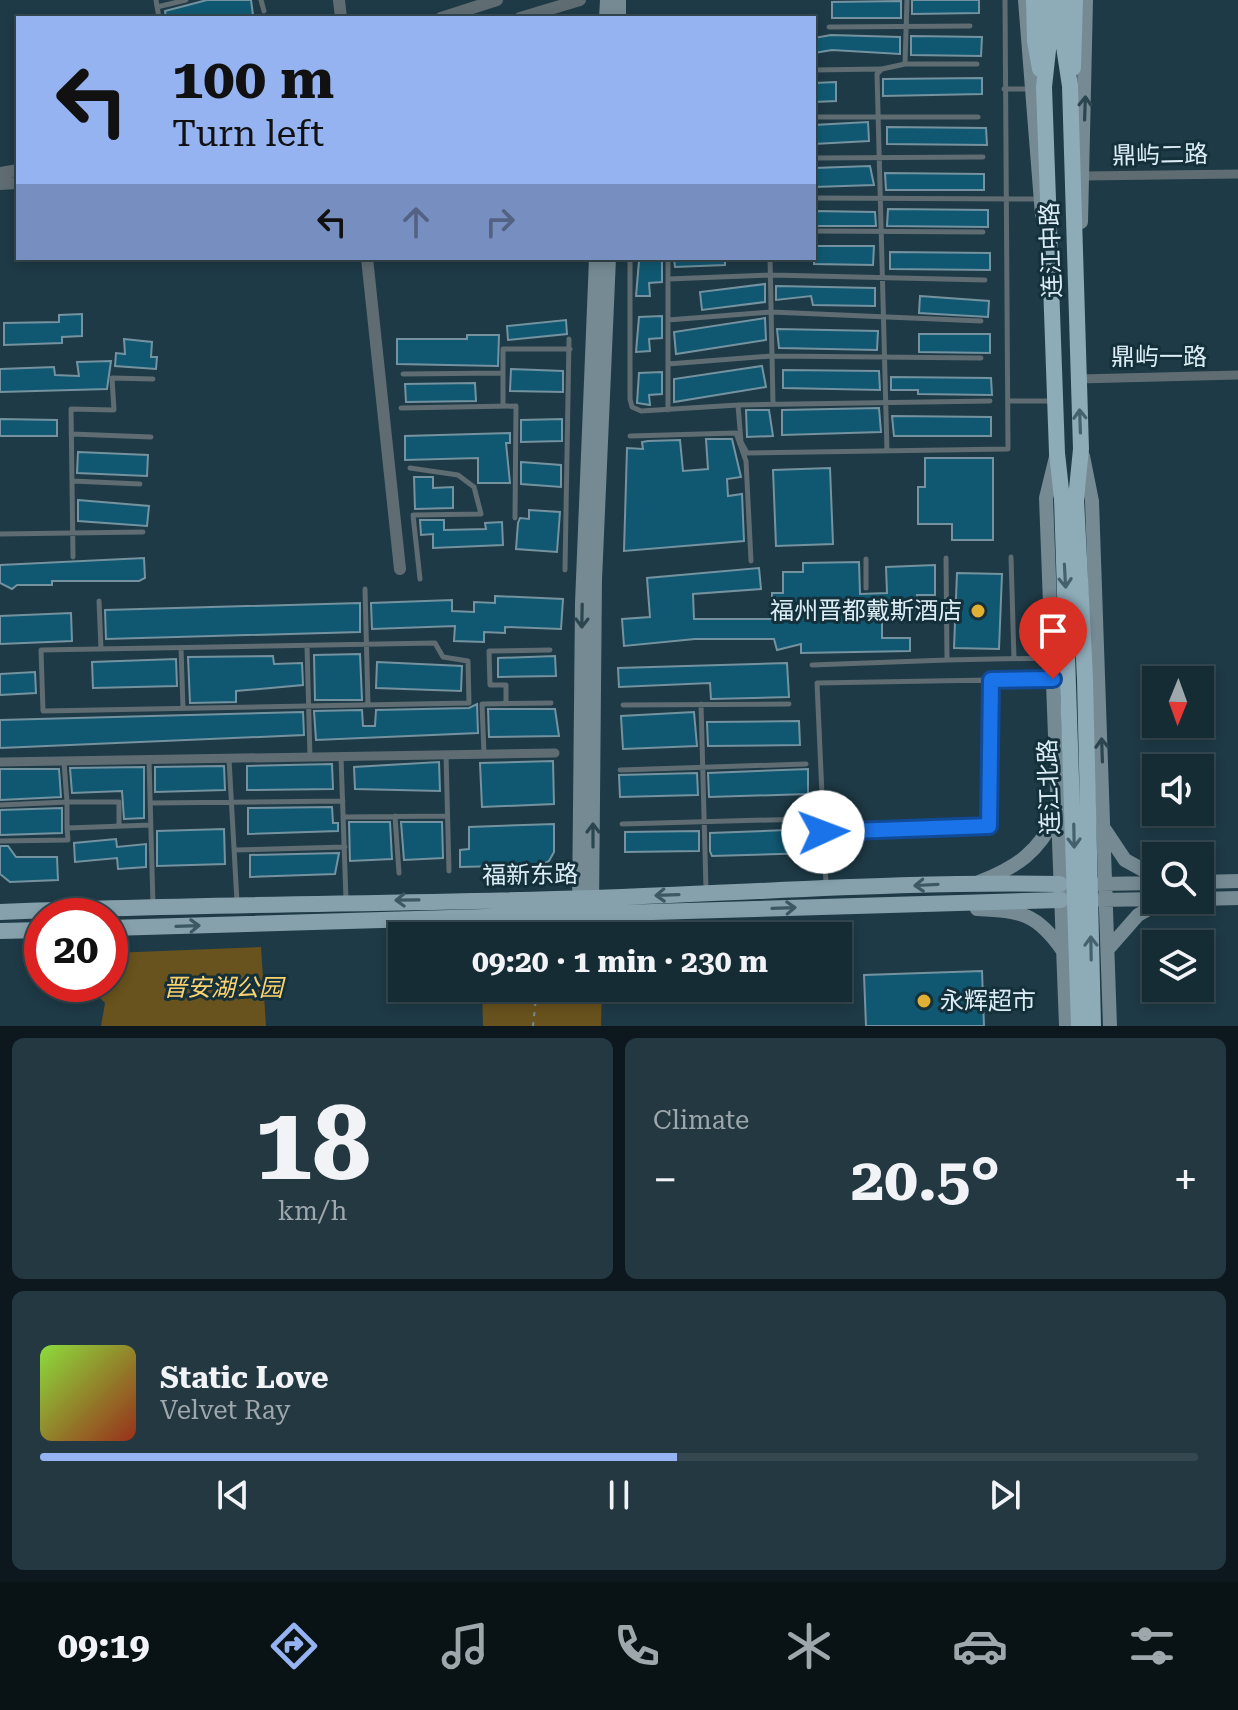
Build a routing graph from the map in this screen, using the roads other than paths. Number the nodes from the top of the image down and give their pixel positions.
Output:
1 (186, 0) edge
2 (261, 0) edge
3 (497, 0) edge
4 (580, 0) edge
5 (907, 0) edge
6 (1005, 0) edge
7 (1025, 0) edge
8 (1034, 0) edge
9 (1048, 0) edge
10 (1062, 0) edge
11 (1075, 0) edge
12 (1086, 0) edge
13 (156, 4) edge
14 (264, 11) dead end
15 (447, 16) edge
16 (527, 16) edge
17 (908, 26) junction
18 (970, 26) dead end
19 (829, 27) dead end
20 (1056, 41) junction
21 (905, 64) junction
22 (977, 64) dead end
23 (882, 69) junction
24 (816, 70) edge
25 (1037, 88) junction
26 (1004, 89) junction
27 (816, 117) edge
28 (879, 117) junction
29 (978, 117) dead end
30 (983, 157) dead end
31 (816, 158) edge
32 (880, 158) junction
33 (1238, 174) edge
34 (1083, 176) junction
35 (816, 198) edge
36 (882, 198) junction
37 (1006, 198) junction
38 (1040, 199) junction
39 (816, 231) edge
40 (983, 232) dead end
41 (882, 233) junction
42 (367, 260) edge
43 (596, 260) edge
44 (609, 260) edge
45 (630, 260) edge
46 (668, 260) edge
47 (770, 260) edge
48 (771, 275) junction
49 (883, 276) junction
50 (668, 279) junction
51 (985, 280) dead end
52 (1077, 298) junction
53 (1053, 301) junction
54 (771, 312) junction
55 (884, 314) junction
56 (668, 320) junction
57 (981, 321) dead end
58 (569, 339) dead end
59 (570, 349) junction
60 (772, 356) junction
61 (885, 357) junction
62 (981, 358) dead end
63 (668, 364) junction
64 (503, 373) junction
65 (403, 374) dead end
66 (1238, 375) edge
67 (153, 379) dead end
68 (1079, 379) junction
69 (886, 401) junction
70 (990, 401) dead end
71 (1008, 401) junction
72 (1055, 401) junction
73 (773, 404) junction
74 (738, 405) junction
75 (503, 406) junction
76 (401, 408) dead end
77 (668, 410) junction
78 (71, 434) junction
79 (630, 436) dead end
80 (151, 437) dead end
81 (1081, 449) junction
82 (887, 451) junction
83 (1057, 453) junction
84 (410, 468) dead end
85 (72, 481) junction
86 (140, 484) dead end
87 (1069, 499) junction
88 (515, 518) dead end
89 (143, 532) dead end
90 (73, 533) junction
91 (0, 534) edge
92 (73, 557) dead end
93 (1011, 557) dead end
94 (946, 558) dead end
95 (866, 559) dead end
96 (751, 561) dead end
97 (400, 569) dead end
98 (565, 570) dead end
99 (420, 579) dead end
100 (866, 588) dead end
101 (365, 589) dead end
102 (99, 601) dead end
103 (367, 645) junction
104 (307, 646) junction
105 (181, 648) junction
106 (101, 649) junction
107 (550, 650) dead end
108 (1051, 658) junction
109 (1014, 659) junction
110 (947, 660) junction
111 (812, 665) dead end
112 (1053, 679) junction
113 (991, 680) junction
114 (551, 703) dead end
115 (506, 704) junction
116 (701, 704) junction
117 (789, 704) dead end
118 (368, 705) junction
119 (623, 705) dead end
120 (308, 706) junction
121 (183, 708) junction
122 (555, 753) dead end
123 (446, 755) junction
124 (484, 755) junction
125 (310, 757) junction
126 (341, 757) junction
127 (229, 759) junction
128 (149, 760) junction
129 (64, 761) junction
130 (0, 762) edge
131 (806, 764) dead end
132 (702, 767) junction
133 (620, 770) dead end
134 (343, 801) junction
135 (67, 802) junction
136 (150, 803) junction
137 (232, 803) junction
138 (0, 805) edge
139 (1058, 811) junction
140 (395, 816) junction
141 (446, 816) junction
142 (343, 817) junction
143 (805, 819) dead end
144 (704, 822) junction
145 (622, 824) dead end
146 (151, 825) junction
147 (119, 826) junction
148 (67, 828) junction
149 (1105, 829) junction
150 (823, 832) junction
151 (0, 841) edge
152 (345, 847) junction
153 (234, 850) junction
154 (449, 871) dead end
155 (1142, 871) edge
156 (399, 873) dead end
157 (1142, 881) edge
158 (1238, 881) edge
159 (979, 882) junction
160 (1214, 882) edge
161 (1107, 884) junction
162 (826, 889) junction
163 (1060, 892) junction
164 (1083, 892) junction
165 (706, 894) junction
166 (1238, 898) edge
167 (1142, 899) edge
168 (1214, 899) edge
169 (1107, 900) junction
170 (346, 901) junction
171 (237, 903) junction
172 (893, 905) junction
173 (153, 906) junction
174 (586, 906) junction
175 (0, 912) edge
176 (1142, 913) edge
177 (128, 927) edge
178 (24, 930) edge
179 (0, 931) edge
180 (1109, 948) junction
181 (1063, 951) junction
182 (1066, 1026) edge
183 (1079, 1026) edge
184 (1093, 1026) edge
185 (1110, 1026) edge

1 - 13 lane
2 - 14 lane
3 - 15 street
4 - 16 street
5 - 17 lane
6 - 26 lane
7 - 25 main road
8 - 20 highway
9 - 20 highway, 连江中路
10 - 20 highway, 连江中路
11 - 20 highway
34 -> 12 main road
17 - 18 lane
17 - 19 lane
17 - 21 lane
20 - 25 highway, 连江中路
20 - 52 highway, 连江中路
21 - 22 lane
21 - 23 lane
23 - 24 lane
23 - 28 lane
25 - 26 lane
25 - 38 main road
25 - 53 highway, 连江中路
26 - 37 lane
27 - 28 lane
28 - 29 lane
28 - 32 lane
30 - 32 lane
31 - 32 lane
32 - 36 lane
33 - 34 street, 鼎屿二路
34 - 52 main road
35 - 36 lane
36 - 37 lane
36 - 41 lane
37 - 38 lane
37 - 71 lane
38 - 53 main road
39 - 41 lane
40 - 41 lane
41 - 49 lane
42 - 97 street
43 -> 174 main road
174 -> 44 main road
45 - 77 lane
46 - 50 lane
47 - 48 lane
48 - 49 lane
48 - 50 lane
48 - 54 lane
49 - 51 lane
49 - 55 lane
50 - 56 lane
52 - 68 highway, 连江中路
53 - 72 highway, 连江中路
54 - 55 lane
54 - 56 lane
54 - 60 lane
55 - 57 lane
55 - 61 lane
56 - 63 lane
58 - 59 lane
59 - 64 lane
59 - 98 lane
60 - 61 lane
60 - 63 lane
60 - 73 lane
61 - 62 lane
61 - 69 lane
63 - 77 lane
64 - 65 lane
64 - 75 lane
66 - 68 street, 鼎屿一路
67 - 78 lane
81 -> 68 highway, 连江中路
69 - 70 lane
69 - 73 lane
69 - 82 lane
71 - 72 lane
71 - 82 lane
72 - 83 highway, 连江中路
73 - 74 lane
74 - 77 lane
74 - 82 lane
75 - 76 lane
75 - 88 lane
78 - 80 lane
78 - 85 lane
79 - 96 lane
81 - 87 highway, 连江中路
149 -> 81 main road
83 - 87 highway, 连江中路
83 - 108 main road
84 - 99 lane
85 - 86 lane
85 - 90 lane
87 -> 183 highway, 连江北路, bridge
184 -> 87 highway, 连江北路, bridge
89 - 90 lane
90 - 91 lane
90 - 92 lane
93 - 109 lane
94 - 110 lane
95 - 100 lane
101 - 103 lane
102 - 106 lane
103 - 104 lane
103 - 118 lane
103 - 118 lane
104 - 105 lane
104 - 120 lane
105 - 106 lane
105 - 121 lane
106 - 121 lane
107 - 115 lane
108 - 109 lane
108 - 112 main road
109 - 110 lane
110 - 111 lane
112 - 113 lane
112 - 139 main road
113 - 150 lane
113 - 150 lane
114 - 115 lane
115 - 124 lane
116 - 117 lane
116 - 119 lane
116 - 132 lane
118 - 120 lane
120 - 121 lane
120 - 125 lane
122 - 124 street
123 - 124 street
123 - 126 street
123 - 141 lane
125 - 126 street
125 - 127 street
126 - 134 lane
127 - 128 street
127 - 137 lane
128 - 129 street
128 - 136 lane
129 - 130 street
129 - 135 lane
131 - 132 lane
132 - 133 lane
132 - 144 lane
134 - 137 lane
134 - 142 lane
135 - 138 lane
135 - 147 lane
135 - 148 lane
136 - 137 lane
136 - 146 lane
137 - 153 lane
139 - 159 main road
139 - 163 main road
140 - 141 lane
140 - 142 lane
140 - 156 lane
141 - 154 lane
142 - 152 lane
143 - 144 lane
144 - 145 lane
144 - 165 lane
146 - 147 lane
146 - 173 lane
147 - 148 lane
148 - 151 lane
149 - 155 main road
149 - 161 main road
150 - 162 lane
152 - 153 lane
152 - 170 lane
153 - 171 lane
157 - 161 main road
158 - 160 main road
159 -> 162 main road, 福新东路
159 - 163 main road, 福新东路
161 - 164 main road
161 - 169 main road
162 - 165 main road, 福新东路
163 - 164 main road
163 - 172 main road, 福新东路
163 - 181 main road
164 - 169 main road
165 -> 174 main road, 福新东路
166 - 168 main road
167 - 169 main road
169 - 180 main road
170 - 171 main road, 福新东路
174 -> 170 main road, 福新东路
171 - 173 main road, 福新东路
174 -> 172 main road, 福新东路
172 - 181 main road
173 - 175 main road, 福新东路
177 -> 174 main road, 福新东路
176 - 180 main road
178 - 179 main road
180 - 185 main road
181 - 182 main road

